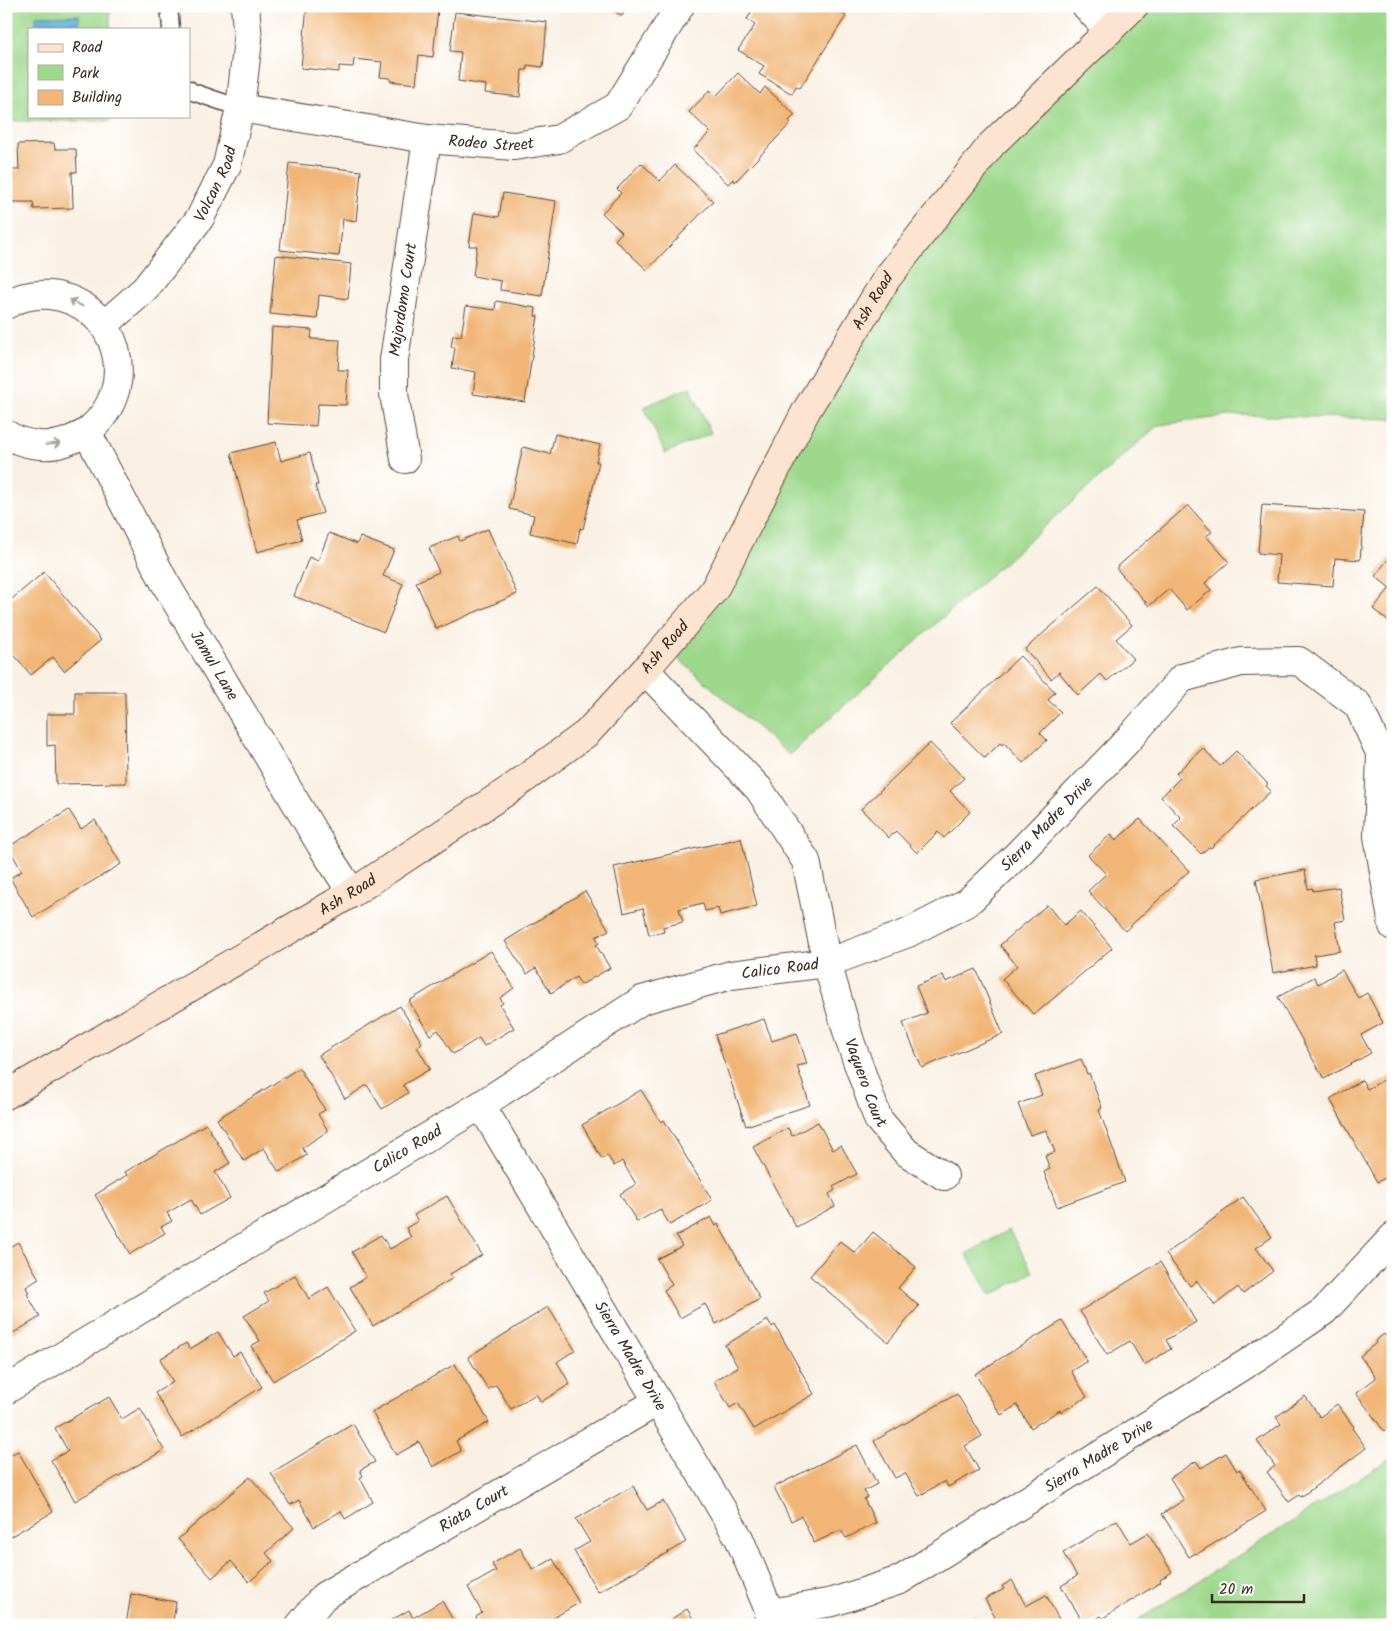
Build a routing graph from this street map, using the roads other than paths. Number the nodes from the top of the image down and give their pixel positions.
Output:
1 (169, 6) edge
2 (245, 6) edge
3 (680, 6) edge
4 (1086, 6) edge
5 (1134, 6) edge
6 (171, 28) edge
7 (1109, 31) junction
8 (190, 91) edge
9 (240, 108) junction
10 (427, 139) junction
11 (6, 305) edge
12 (104, 325) junction
13 (87, 432) junction
14 (6, 434) edge
15 (405, 459) dead end
16 (645, 670) junction
17 (352, 893) junction
18 (1393, 926) edge
19 (827, 963) junction
20 (6, 1095) edge
21 (481, 1105) junction
22 (944, 1176) dead end
23 (1393, 1237) edge
24 (6, 1390) edge
25 (657, 1402) junction
26 (769, 1619) edge
27 (300, 1625) edge

1 - 6 lane
2 - 9 street, Volcan Road
3 - 10 street, Rodeo Street
4 - 7 street
5 - 7 main road, Ash Road
7 - 16 main road, Ash Road
8 - 9 lane
9 - 10 street, Rodeo Street
9 - 12 street, Volcan Road
10 - 15 street, Majordomo Court
12 -> 11 street
12 - 13 street
14 -> 13 street
13 - 17 street, Jamul Lane
16 - 17 main road, Ash Road
16 - 19 street
17 - 20 main road, Ash Road
18 - 19 street, Sierra Madre Drive
19 - 21 street, Calico Road
19 - 22 street, Vaquero Court
21 - 24 street, Calico Road
21 - 25 street, Sierra Madre Drive
23 - 26 street, Sierra Madre Drive
25 - 26 street, Sierra Madre Drive
25 - 27 street, Riata Court

